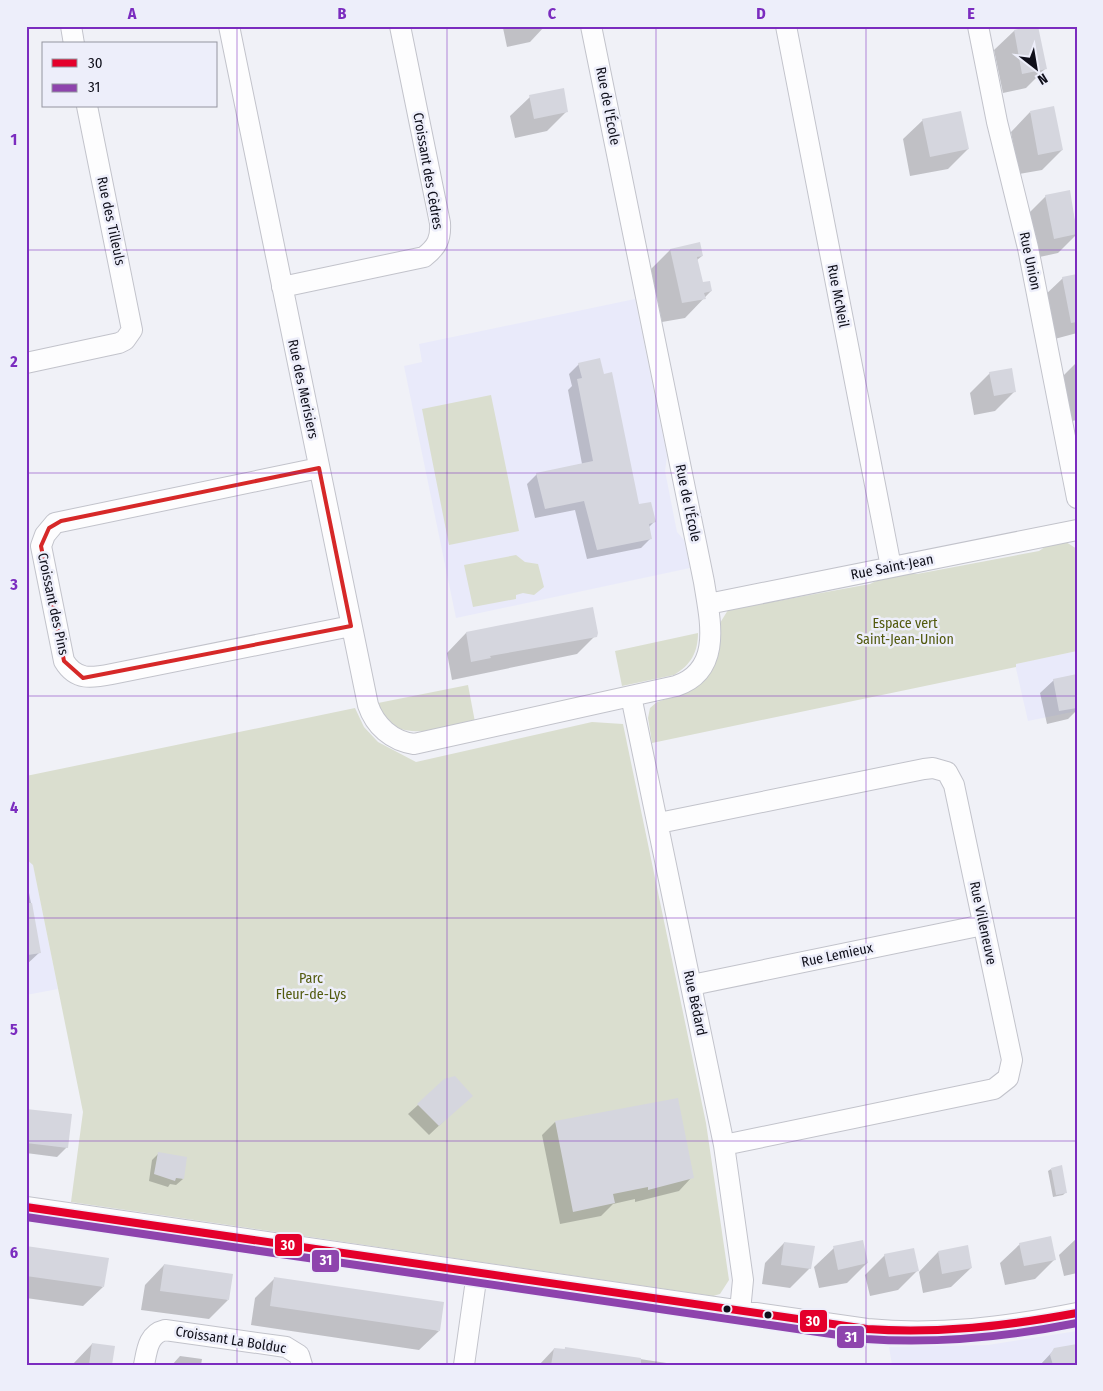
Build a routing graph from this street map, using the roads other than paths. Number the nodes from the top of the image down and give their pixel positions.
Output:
1 (71, 26) edge
2 (228, 26) edge
3 (400, 26) edge
4 (591, 26) edge
5 (786, 26) edge
6 (978, 26) edge
7 (74, 42) edge
8 (87, 108) edge
9 (282, 287) junction
10 (26, 363) edge
11 (319, 468) junction
12 (1077, 498) edge
13 (1077, 530) edge
14 (891, 567) junction
15 (708, 604) junction
16 (351, 626) junction
17 (631, 696) junction
18 (398, 739) joint
19 (659, 823) junction
20 (983, 925) junction
21 (692, 984) junction
22 (724, 1145) junction
23 (26, 1207) edge
24 (477, 1273) junction
25 (740, 1311) junction
26 (1077, 1313) edge
27 (144, 1365) edge
28 (302, 1365) edge
29 (464, 1365) edge

1 - 7 street
2 - 9 street, Rue des Merisiers
3 - 9 street, Croissant des Cèdres
4 - 15 street, Rue de l'École
5 - 14 street, Rue McNeil
6 - 12 street, Rue Union
8 - 10 street, Rue des Tilleuls
9 - 11 street, Rue des Merisiers
11 - 16 street, Rue des Merisiers
11 - 16 street, Croissant des Pins
13 - 14 street, Rue Saint-Jean
14 - 15 street, Rue Saint-Jean
15 - 17 street, Rue de l'École
16 - 18 street, Rue des Merisiers
17 - 18 street, Rue de l'École
17 - 19 street, Rue Bédard
19 - 20 street, Rue Villeneuve
19 - 21 street, Rue Bédard
20 - 21 street, Rue Lemieux
20 - 22 street, Rue Villeneuve
21 - 22 street, Rue Bédard
22 - 25 street, Rue Bédard
23 - 24 street
24 - 25 street
24 - 29 street
25 - 26 street
27 - 28 street, Croissant La Bolduc

